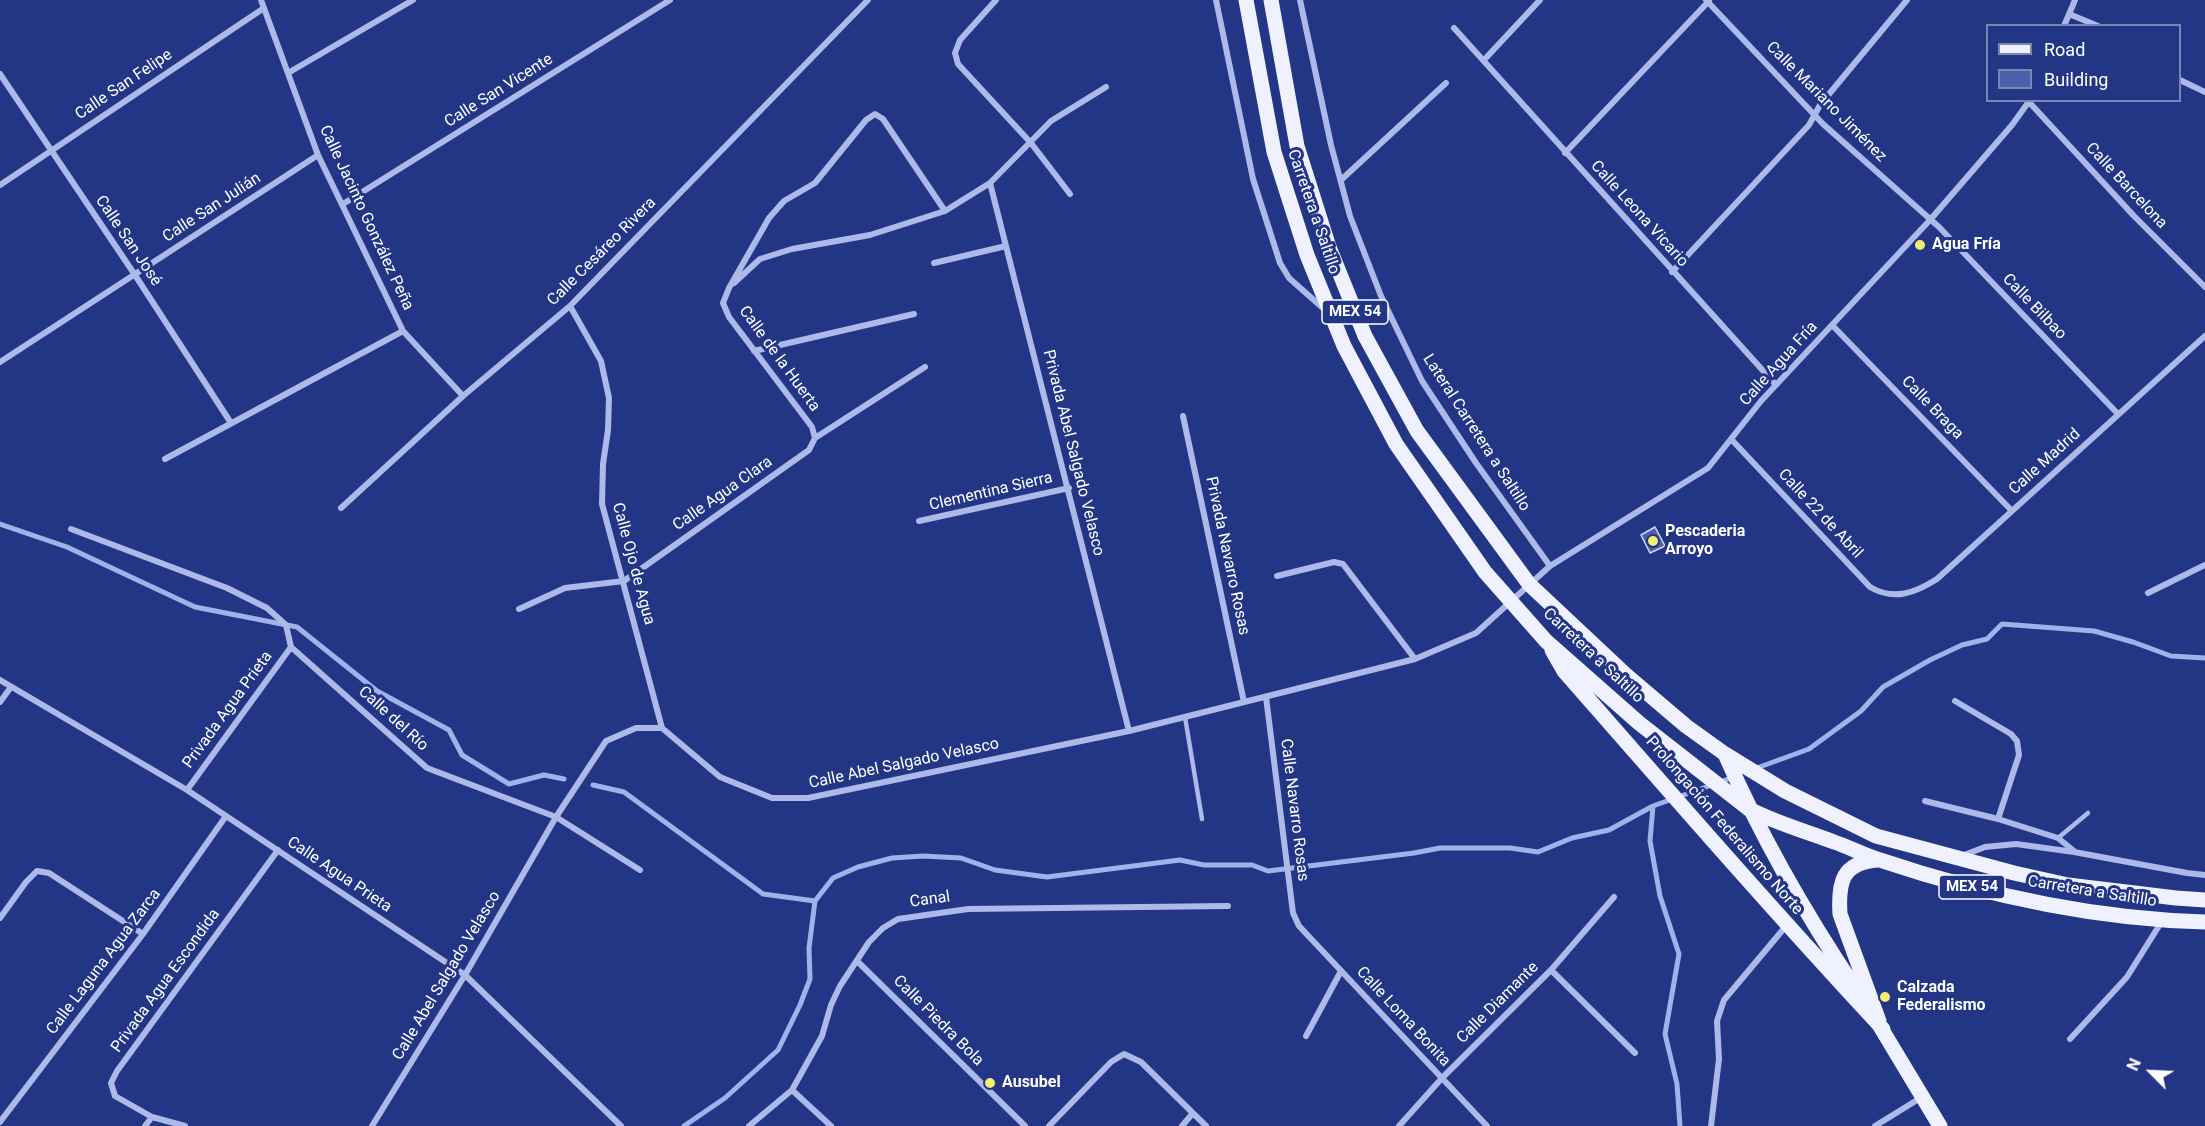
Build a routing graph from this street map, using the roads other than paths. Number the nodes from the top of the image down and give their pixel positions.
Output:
1 (261, 0) edge
2 (413, 0) edge
3 (670, 0) edge
4 (868, 0) edge
5 (996, 0) edge
6 (1216, 0) edge
7 (1246, 0) edge
8 (1271, 0) edge
9 (1300, 0) edge
10 (1540, 0) edge
11 (1907, 0) edge
12 (2075, 0) edge
13 (1708, 1) edge
14 (264, 8) junction
15 (2069, 14) junction
16 (2065, 24) edge
17 (2093, 24) edge
18 (1454, 28) dead end
19 (1484, 60) junction
20 (0, 74) edge
21 (288, 74) junction
22 (2181, 80) edge
23 (1446, 83) dead end
24 (1106, 87) dead end
25 (2205, 92) edge
26 (2029, 102) edge
27 (2031, 102) edge
28 (1815, 115) junction
29 (1031, 143) junction
30 (51, 150) junction
31 (1565, 153) junction
32 (318, 155) junction
33 (1341, 180) junction
34 (990, 183) junction
35 (0, 184) edge
36 (1070, 194) dead end
37 (343, 204) junction
38 (945, 211) junction
39 (1930, 220) junction
40 (1006, 246) junction
41 (934, 263) dead end
42 (1672, 272) junction
43 (135, 274) junction
44 (2205, 287) edge
45 (729, 288) junction
46 (570, 306) junction
47 (914, 314) dead end
48 (1331, 315) junction
49 (1832, 325) junction
50 (403, 330) junction
51 (2205, 336) edge
52 (754, 351) junction
53 (0, 362) edge
54 (925, 367) dead end
55 (1776, 385) junction
56 (463, 396) junction
57 (2118, 414) junction
58 (1183, 416) dead end
59 (231, 423) junction
60 (815, 438) junction
61 (1731, 439) junction
62 (165, 459) dead end
63 (1069, 488) junction
64 (341, 508) dead end
65 (2012, 511) junction
66 (919, 521) dead end
67 (71, 529) dead end
68 (2205, 565) edge
69 (1550, 566) junction
70 (1277, 576) dead end
71 (624, 581) junction
72 (1529, 584) junction
73 (2148, 593) dead end
74 (1897, 595) joint
75 (1510, 601) junction
76 (519, 609) dead end
77 (1546, 641) junction
78 (291, 646) junction
79 (1415, 659) junction
80 (0, 680) edge
81 (11, 687) junction
82 (1266, 697) junction
83 (1954, 701) dead end
84 (0, 702) edge
85 (1244, 702) junction
86 (1185, 717) junction
87 (662, 728) junction
88 (1129, 731) junction
89 (1725, 753) junction
90 (187, 790) junction
91 (1737, 794) junction
92 (1925, 801) dead end
93 (1749, 809) junction
94 (2088, 813) dead end
95 (226, 816) junction
96 (556, 817) junction
97 (1202, 819) dead end
98 (1998, 819) junction
99 (2058, 838) junction
100 (278, 850) junction
101 (2074, 852) junction
102 (1957, 857) junction
103 (1880, 860) junction
104 (640, 870) dead end
105 (2205, 875) edge
106 (1614, 897) dead end
107 (2205, 900) edge
108 (1228, 906) dead end
109 (0, 918) edge
110 (2162, 921) junction
111 (2205, 922) edge
112 (1786, 925) junction
113 (1299, 926) joint
114 (144, 934) junction
115 (857, 961) junction
116 (1341, 970) junction
117 (1551, 970) junction
118 (465, 975) junction
119 (1882, 1029) junction
120 (1306, 1036) dead end
121 (2070, 1039) dead end
122 (1635, 1053) dead end
123 (1442, 1078) junction
124 (792, 1090) junction
125 (1922, 1096) junction
126 (1192, 1113) junction
127 (152, 1117) junction
128 (0, 1122) edge
129 (145, 1126) edge
130 (185, 1126) edge
131 (372, 1126) edge
132 (621, 1126) edge
133 (749, 1126) edge
134 (831, 1126) edge
135 (1025, 1126) edge
136 (1049, 1126) edge
137 (1182, 1126) edge
138 (1206, 1126) edge
139 (1399, 1126) edge
140 (1487, 1126) edge
141 (1711, 1126) edge
142 (1875, 1126) edge
143 (1940, 1126) edge

1 - 14 street, Calle Jacinto González Peña
2 - 21 street
3 - 37 street, Calle San Vicente
4 - 46 street, Calle Cesáreo Rivera
5 - 29 street
6 - 48 street
7 - 48 main road, Carretera a Saltillo / MEX 54
8 - 72 main road, Carretera a Saltillo / MEX 54
9 - 33 street, Lateral Carretera a Saltillo
10 - 19 street
11 - 28 street
12 - 15 street
13 - 28 street, Calle Mariano Jiménez
13 - 31 street
14 - 21 street, Calle Jacinto González Peña
14 - 30 street, Calle San Felipe
15 - 16 street
15 - 17 street
18 - 19 street, Calle Leona Vicario
19 - 31 street, Calle Leona Vicario
20 - 30 street, Calle San José
21 - 32 street, Calle Jacinto González Peña
22 - 25 street
23 - 33 street
24 - 29 street
26 - 39 street, Calle Agua Fría
27 - 44 street, Calle Barcelona
28 - 39 street, Calle Mariano Jiménez
28 - 42 street
29 - 34 street
29 - 36 street
30 - 35 street, Calle San Felipe
30 - 43 street, Calle San José
31 - 42 street, Calle Leona Vicario
32 - 37 street, Calle Jacinto González Peña
32 - 43 street, Calle San Julián
33 - 69 street, Lateral Carretera a Saltillo
34 - 38 street
34 - 40 street, Privada Abel Salgado Velasco
37 - 50 street, Calle Jacinto González Peña
38 - 45 street
38 - 45 street, Calle de la Huerta
39 - 49 street, Calle Agua Fría
39 - 57 street, Calle Bilbao
40 - 41 street
40 - 63 street, Privada Abel Salgado Velasco
42 - 55 street, Calle Leona Vicario
43 - 53 street, Calle San Julián
43 - 59 street, Calle San José
45 - 52 street, Calle de la Huerta
46 - 56 street, Calle Cesáreo Rivera
46 - 71 street, Calle Ojo de Agua
47 - 52 street
48 - 75 main road, Carretera a Saltillo / MEX 54
49 - 55 street, Calle Agua Fría
49 - 65 street, Calle Braga
50 - 56 street, Calle Jacinto González Peña
50 - 59 street
51 - 57 street, Calle Madrid
52 - 60 street, Calle de la Huerta
54 - 60 street, Calle Agua Clara
55 - 61 street, Calle Agua Fría
56 - 64 street, Calle Cesáreo Rivera
57 - 65 street, Calle Madrid
58 - 85 street, Privada Navarro Rosas
59 - 62 street
60 - 71 street, Calle Agua Clara
61 - 69 street, Calle Agua Fría
61 - 74 street, Calle 22 de Abril
63 - 66 street, Clementina Sierra
63 - 88 street, Privada Abel Salgado Velasco
65 - 74 street, Calle Madrid
67 - 78 street
68 - 73 street
69 - 72 street, Calle Agua Fría
70 - 79 street
71 - 76 street, Calle Agua Clara
71 - 87 street, Calle Ojo de Agua
72 - 75 street, Calle Agua Fría
72 - 89 main road, Carretera a Saltillo / MEX 54
75 - 77 main road, Carretera a Saltillo / MEX 54
75 - 79 street, Calle Abel Salgado Velasco
77 - 91 main road, Carretera a Saltillo / MEX 54
77 - 112 main road, Prolongación Federalismo Norte
78 - 90 street, Privada Agua Prieta
78 - 96 street, Calle del Río
79 - 82 street, Calle Abel Salgado Velasco
80 - 81 street
81 - 84 street
81 - 90 street, Calle Agua Prieta
82 - 85 street, Calle Abel Salgado Velasco
82 - 113 street, Calle Navarro Rosas
83 - 98 street
85 - 86 street, Calle Abel Salgado Velasco
86 - 88 street, Calle Abel Salgado Velasco
86 - 97 lane
87 - 88 street, Calle Abel Salgado Velasco
87 - 96 street, Calle Abel Salgado Velasco
89 - 91 main road
89 - 102 main road, Carretera a Saltillo / MEX 54
90 - 95 street, Calle Agua Prieta
91 - 93 main road, Carretera a Saltillo / MEX 54
92 - 98 street
93 - 103 main road, Carretera a Saltillo / MEX 54
93 - 119 main road, Prolongación Federalismo Norte
94 - 99 lane
95 - 100 street, Calle Agua Prieta
95 - 114 street, Calle Laguna Agua Zarca
96 - 104 street, Calle del Río
96 - 118 street, Calle Abel Salgado Velasco
98 - 99 street
99 - 101 street
100 - 118 street, Calle Agua Prieta
100 - 127 street, Privada Agua Escondida
101 - 102 street
101 - 105 street
102 - 107 main road, Carretera a Saltillo / MEX 54
103 - 110 main road, Carretera a Saltillo / MEX 54
103 - 119 main road
106 - 117 street, Calle Diamante
108 - 115 street, Canal
109 - 114 street
110 - 111 main road, Carretera a Saltillo / MEX 54
110 - 121 street
112 - 119 main road, Prolongación Federalismo Norte
112 - 141 street
113 - 116 street, Calle Loma Bonita
114 - 128 street, Calle Laguna Agua Zarca
115 - 124 street, Canal
115 - 135 street, Calle Piedra Bola
116 - 120 street
116 - 123 street, Calle Loma Bonita
117 - 122 street
117 - 123 street, Calle Diamante
118 - 131 street, Calle Abel Salgado Velasco
118 - 132 street, Calle Agua Prieta
119 - 125 main road, Prolongación Federalismo Norte
123 - 139 street, Calle Diamante
123 - 140 street, Calle Loma Bonita
124 - 133 street, Canal
124 - 134 street
125 - 142 street
125 - 143 main road, Prolongación Federalismo Norte
126 - 136 street
126 - 137 street
126 - 138 street
127 - 129 street
127 - 130 street

